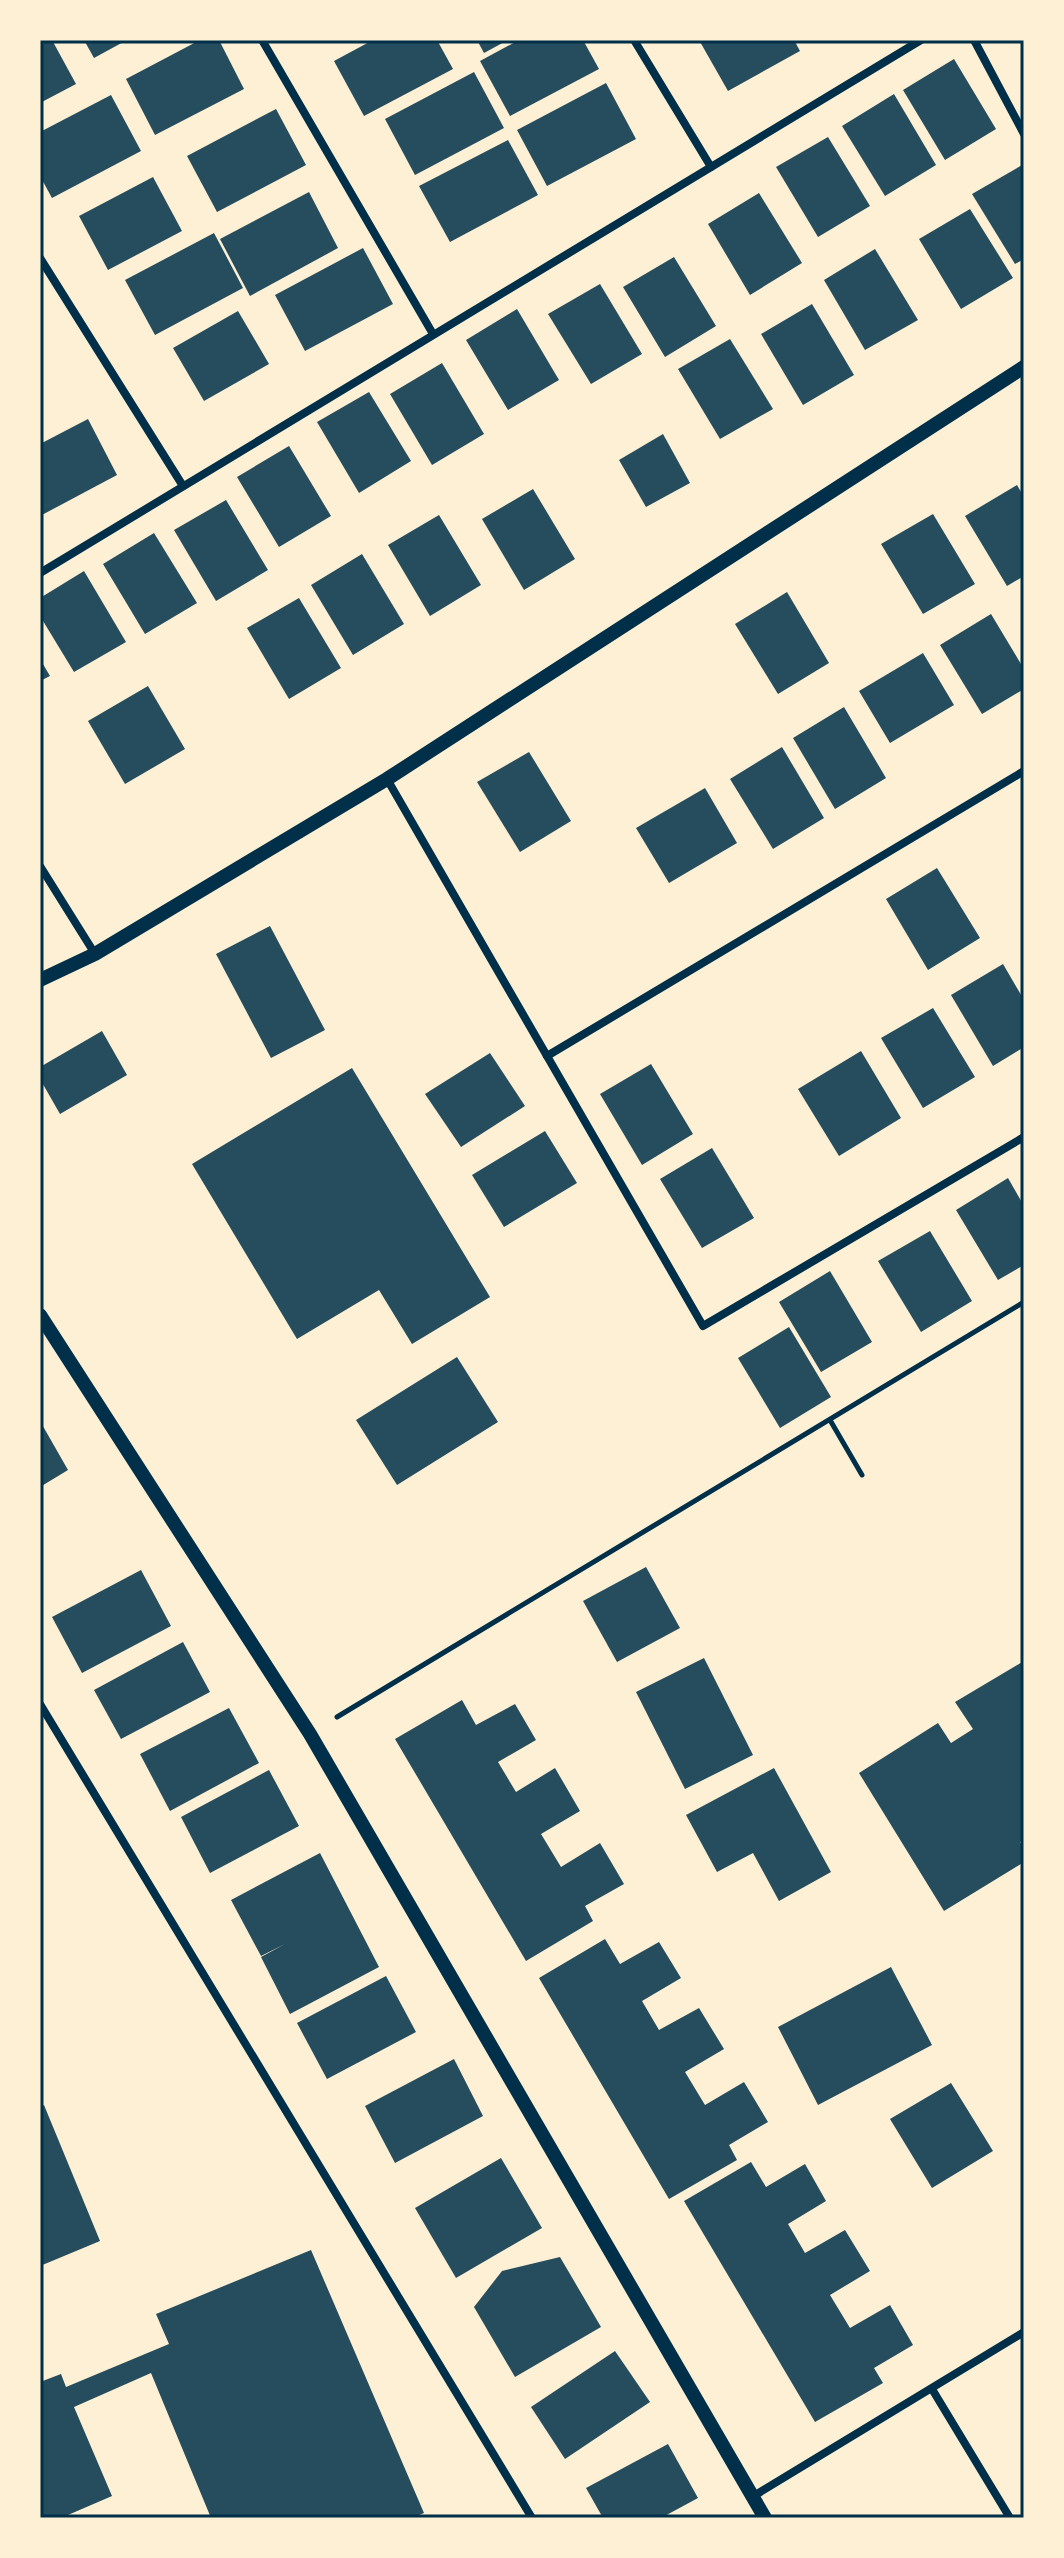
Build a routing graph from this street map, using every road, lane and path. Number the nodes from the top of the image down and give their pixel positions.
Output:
1 (262, 40) edge
2 (634, 40) edge
3 (921, 40) edge
4 (974, 40) edge
5 (1024, 134) edge
6 (711, 167) junction
7 (40, 258) edge
8 (433, 334) junction
9 (1024, 367) edge
10 (183, 486) junction
11 (40, 573) edge
12 (1024, 771) edge
13 (387, 779) junction
14 (40, 866) edge
15 (95, 954) junction
16 (40, 980) edge
17 (547, 1056) junction
18 (1024, 1137) edge
19 (1024, 1302) edge
20 (40, 1315) edge
21 (830, 1420) junction
22 (862, 1475) dead end
23 (40, 1704) edge
24 (310, 1734) junction
25 (1024, 2332) edge
26 (932, 2389) junction
27 (752, 2497) junction
28 (532, 2518) edge
29 (765, 2518) edge
30 (1010, 2518) edge

1 - 8 street
2 - 6 street
3 - 6 street
4 - 5 street
6 - 8 street
7 - 10 street
8 - 10 street
9 - 13 street
10 - 11 street
12 - 17 street
13 - 15 street
13 - 17 street
14 - 15 street
15 - 16 street
17 - 18 street
19 - 21 path
20 - 24 street
21 - 22 path
21 - 24 path
23 - 28 street
24 - 27 street
25 - 26 street
26 - 27 street
26 - 30 street
27 - 29 street

